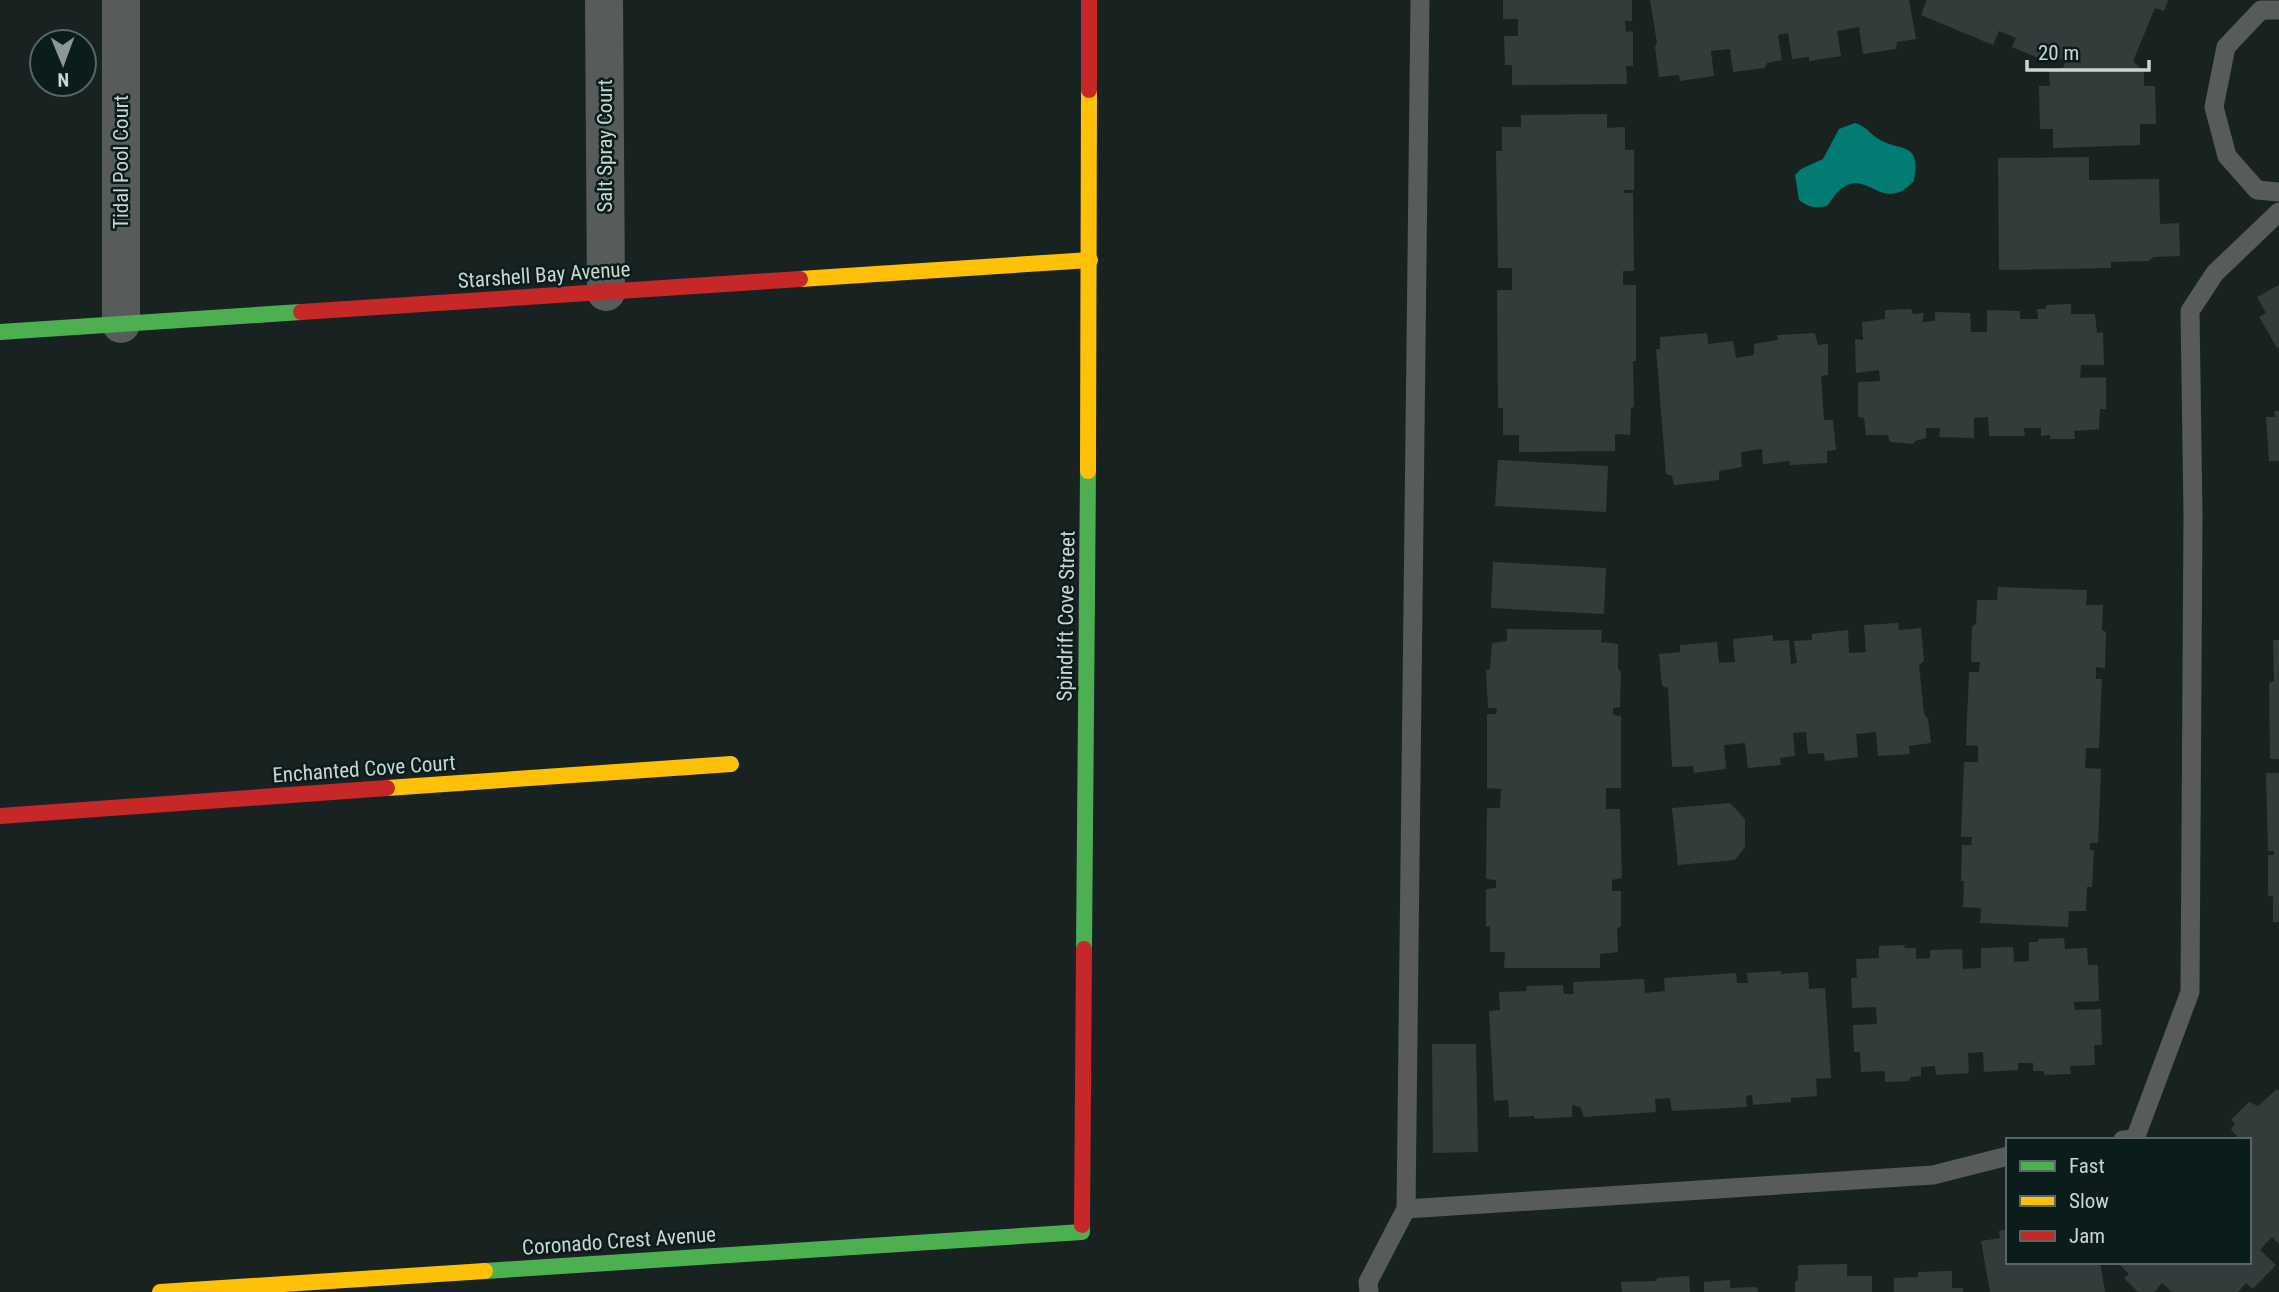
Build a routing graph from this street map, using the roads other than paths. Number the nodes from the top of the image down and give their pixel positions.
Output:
1 (121, 0) edge
2 (604, 0) edge
3 (1089, 0) edge
4 (1420, 0) edge
5 (2279, 10) edge
6 (2279, 192) edge
7 (2279, 212) edge
8 (1090, 260) junction
9 (606, 292) junction
10 (121, 324) junction
11 (0, 332) edge
12 (731, 764) dead end
13 (0, 816) edge
14 (2134, 1138) edge
15 (2006, 1157) edge
16 (1406, 1209) junction
17 (1082, 1232) joint
18 (160, 1292) edge
19 (1368, 1292) edge

1 - 10 street, Tidal Pool Court
2 - 9 street, Salt Spray Court
3 - 8 street, Spindrift Cove Street
4 - 16 lane
5 - 6 lane
7 - 14 lane
8 - 9 street, Starshell Bay Avenue
8 - 17 street, Spindrift Cove Street
9 - 10 street, Starshell Bay Avenue
10 - 11 street, Starshell Bay Avenue
12 - 13 street, Enchanted Cove Court
15 - 16 lane
16 - 19 lane
17 - 18 street, Coronado Crest Avenue

